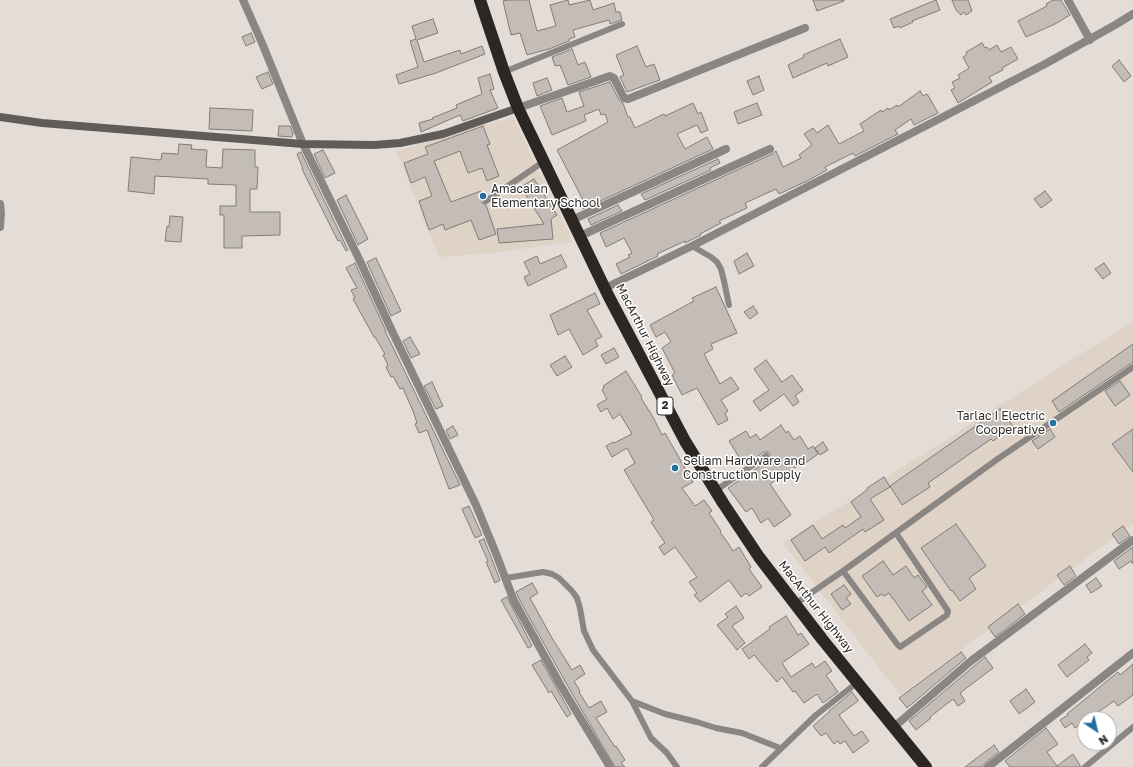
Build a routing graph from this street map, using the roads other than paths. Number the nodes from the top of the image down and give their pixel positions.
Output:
1 (243, 0) edge
2 (480, 0) edge
3 (1068, 0) edge
4 (1133, 14) edge
5 (622, 24) dead end
6 (805, 28) dead end
7 (1090, 40) junction
8 (504, 72) junction
9 (518, 108) junction
10 (0, 117) edge
11 (303, 144) junction
12 (726, 149) dead end
13 (770, 149) dead end
14 (543, 162) junction
15 (486, 201) dead end
16 (0, 204) edge
17 (572, 220) junction
18 (0, 227) edge
19 (580, 236) junction
20 (692, 246) junction
21 (605, 288) junction
22 (729, 306) dead end
23 (1133, 367) edge
24 (766, 456) dead end
25 (715, 491) junction
26 (896, 533) junction
27 (1133, 540) edge
28 (843, 571) junction
29 (506, 578) junction
30 (795, 604) junction
31 (1133, 653) edge
32 (858, 682) junction
33 (632, 702) junction
34 (894, 727) junction
35 (1133, 727) edge
36 (780, 748) junction
37 (610, 767) edge
38 (677, 767) edge
39 (762, 767) edge
40 (926, 767) edge
41 (988, 767) edge
42 (1085, 767) edge

1 - 11 street
2 - 8 highway, MacArthur Highway / 2
3 - 7 street
4 - 7 street
5 - 8 lane
6 - 9 street
7 - 20 street
8 - 9 highway, MacArthur Highway / 2
9 - 11 street
9 - 14 highway, MacArthur Highway / 2
10 - 11 street
11 - 29 street
12 - 17 street
13 - 19 street
14 - 15 lane
14 - 17 highway, MacArthur Highway / 2
16 - 18 street
17 - 19 highway, MacArthur Highway / 2
19 - 21 highway, MacArthur Highway / 2
20 - 21 street
20 - 22 lane
21 - 25 highway, MacArthur Highway / 2
23 - 26 lane
24 - 25 lane
25 - 30 highway, MacArthur Highway / 2
26 - 28 lane
26 - 28 lane
27 - 34 street
28 - 30 lane
29 - 33 lane
29 - 37 street
30 - 32 highway, MacArthur Highway / 2
31 - 41 street
32 - 34 highway, MacArthur Highway / 2
32 - 36 lane
33 - 36 lane
33 - 38 lane
34 - 40 highway, MacArthur Highway / 2
35 - 42 lane
36 - 39 lane

